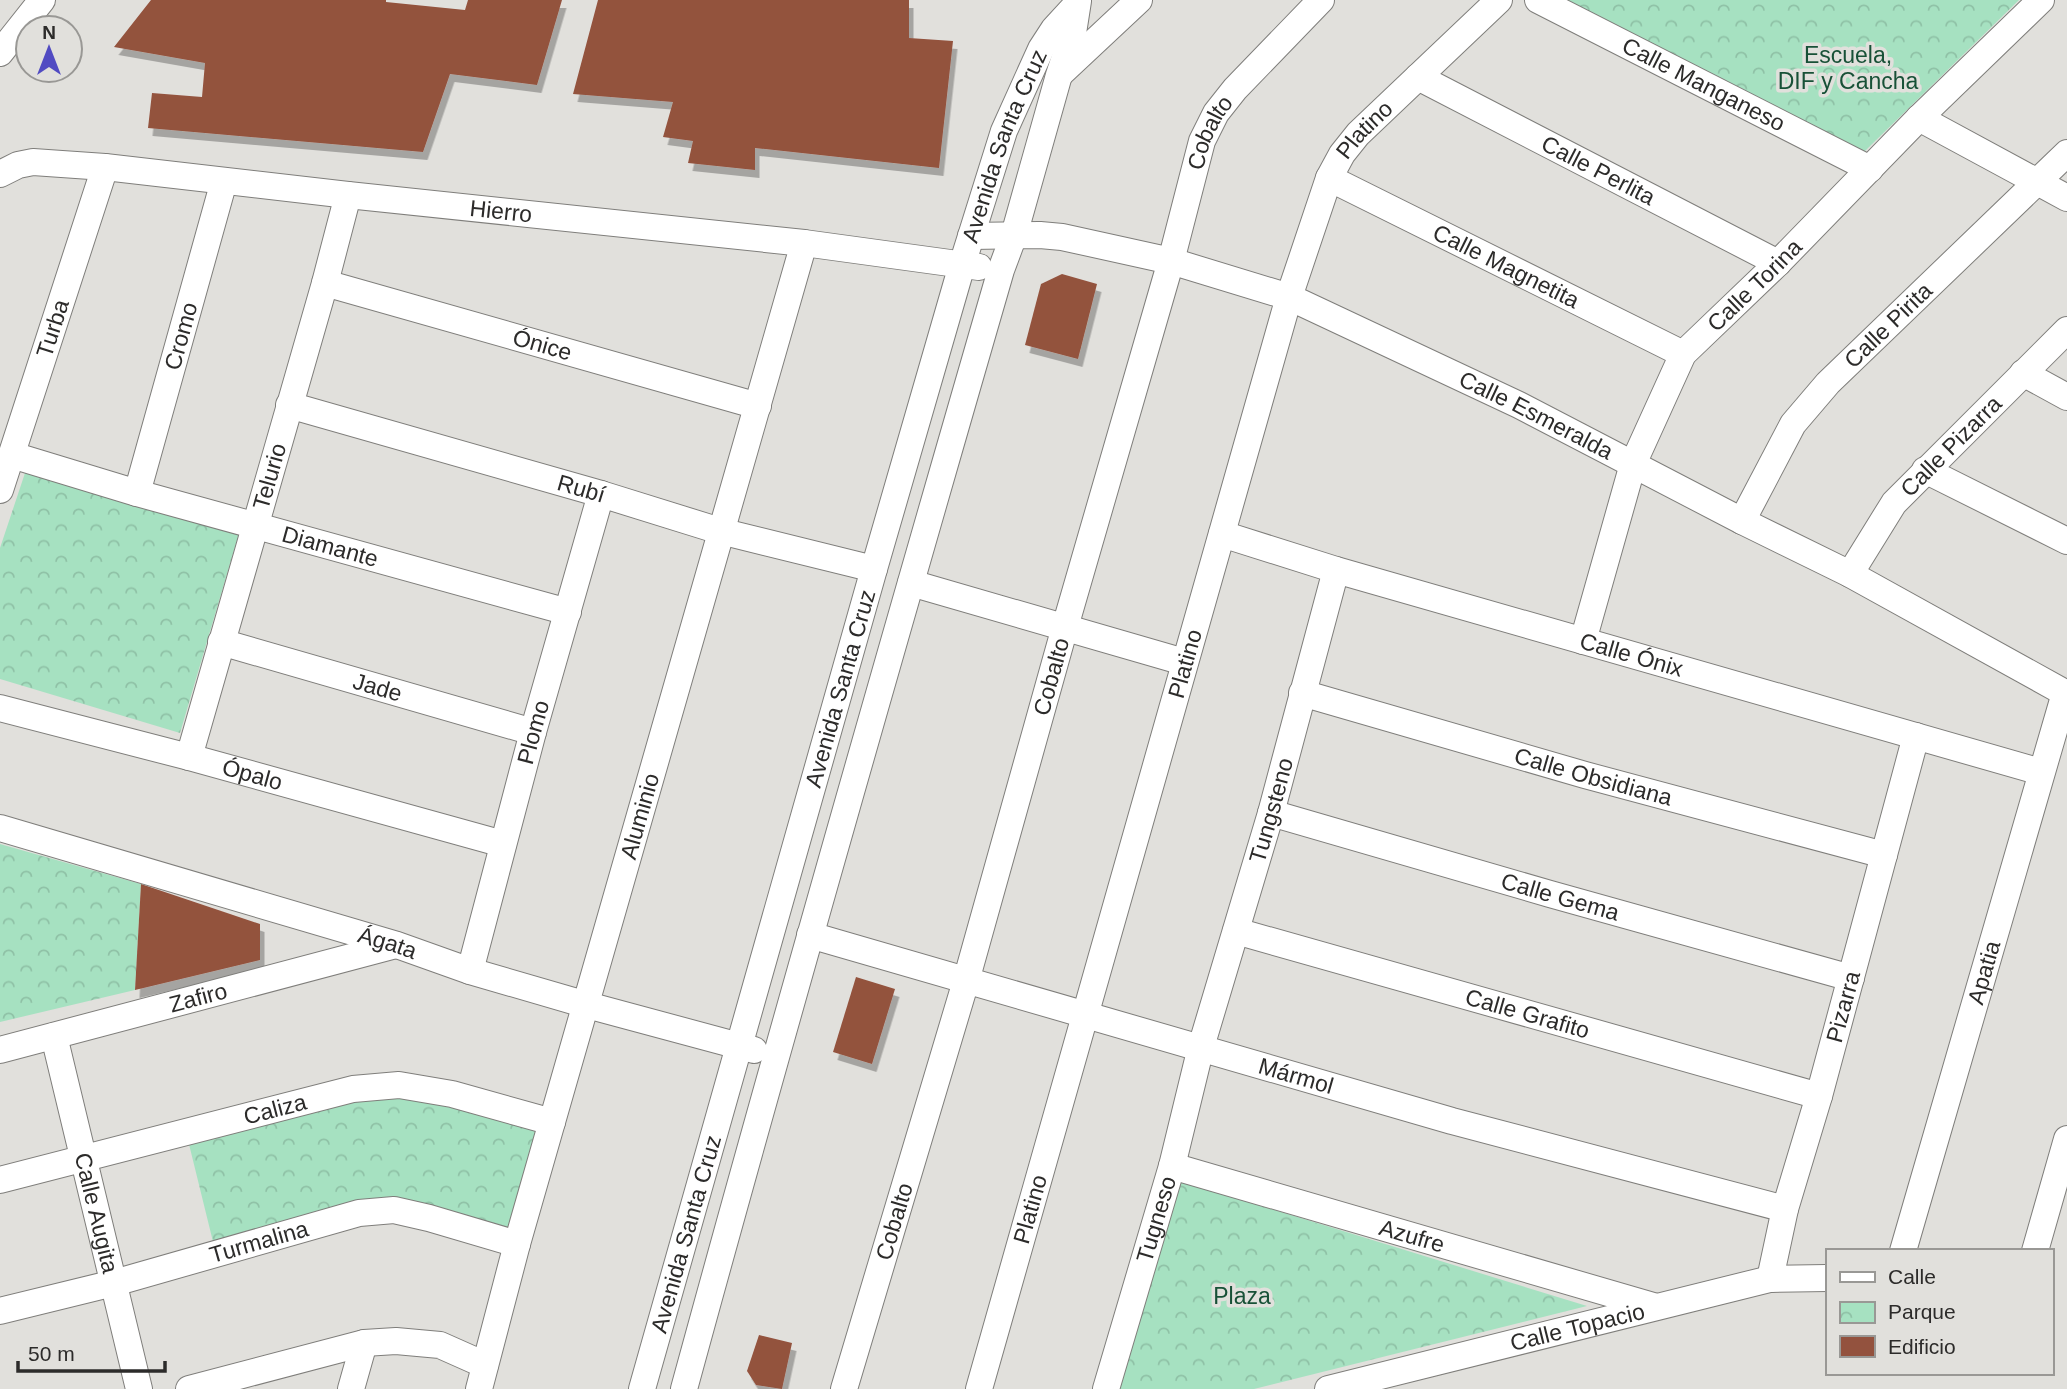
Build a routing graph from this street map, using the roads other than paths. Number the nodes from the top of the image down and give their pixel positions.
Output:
1 (43, 0) edge
2 (1139, 0) edge
3 (1321, 0) edge
4 (1499, 0) edge
5 (1538, 0) edge
6 (2041, 0) edge
7 (1078, 2) edge
8 (1075, 34) junction
9 (0, 54) edge
10 (1059, 75) junction
11 (1418, 77) junction
12 (1013, 109) junction
13 (1919, 118) junction
14 (2067, 153) edge
15 (105, 167) junction
16 (1870, 169) junction
17 (0, 174) edge
18 (1329, 178) junction
19 (225, 181) junction
20 (2038, 182) junction
21 (348, 195) junction
22 (2067, 198) edge
23 (1014, 235) junction
24 (971, 236) junction
25 (804, 243) junction
26 (1171, 261) junction
27 (1778, 263) junction
28 (962, 265) junction
29 (1001, 271) junction
30 (325, 284) junction
31 (1289, 297) junction
32 (2067, 330) edge
33 (1683, 354) junction
34 (2023, 373) junction
35 (2067, 397) edge
36 (289, 405) junction
37 (758, 406) junction
38 (12, 455) junction
39 (1633, 464) junction
40 (1925, 470) junction
41 (0, 490) edge
42 (137, 493) junction
43 (601, 494) junction
44 (1742, 522) junction
45 (254, 526) junction
46 (720, 531) junction
47 (1222, 534) junction
48 (2067, 541) edge
49 (874, 569) junction
50 (1336, 570) junction
51 (1850, 574) junction
52 (911, 583) junction
53 (568, 612) junction
54 (1065, 627) junction
55 (1583, 641) junction
56 (221, 642) junction
57 (1184, 662) junction
58 (1302, 693) junction
59 (2066, 693) edge
60 (0, 708) edge
61 (533, 732) junction
62 (1916, 736) junction
63 (189, 757) junction
64 (2041, 772) junction
65 (1270, 813) junction
66 (0, 828) edge
67 (503, 844) junction
68 (1884, 855) junction
69 (1236, 931) junction
70 (810, 935) junction
71 (397, 945) junction
72 (470, 971) junction
73 (1852, 978) junction
74 (966, 981) junction
75 (587, 1005) junction
76 (1084, 1016) junction
77 (54, 1036) junction
78 (739, 1045) junction
79 (1201, 1047) junction
80 (0, 1051) edge
81 (775, 1057) junction
82 (1819, 1096) junction
83 (552, 1122) junction
84 (2067, 1139) edge
85 (84, 1158) junction
86 (1172, 1166) junction
87 (0, 1180) edge
88 (1785, 1209) junction
89 (517, 1244) junction
90 (1904, 1249) edge
91 (2036, 1249) edge
92 (1826, 1278) edge
93 (1770, 1279) junction
94 (114, 1283) junction
95 (1655, 1306) junction
96 (0, 1311) edge
97 (364, 1343) junction
98 (482, 1377) edge
99 (139, 1389) edge
100 (189, 1389) edge
101 (351, 1389) edge
102 (642, 1389) edge
103 (684, 1389) edge
104 (844, 1389) edge
105 (979, 1389) edge
106 (1106, 1389) edge
107 (1328, 1389) edge

1 - 9 street
2 - 8 street
3 - 26 street, Cobalto
4 - 11 street, Platino
5 - 16 street, Calle Manganeso
6 - 13 street, Calle Torina
7 - 8 street, Avenida Santa Cruz
8 - 10 street
8 - 12 street, Avenida Santa Cruz
10 - 12 street
10 - 23 street, Avenida Santa Cruz
11 - 18 street, Platino
11 - 27 street, Calle Perlita
12 - 24 street, Avenida Santa Cruz
13 - 16 street, Calle Torina
13 - 20 street
14 - 20 street, Calle Pirita
15 - 17 street, Hierro
15 - 19 street, Hierro
15 - 38 street, Turba
16 - 27 street, Calle Torina
18 - 31 street, Platino
18 - 33 street, Calle Magnetita
19 - 21 street, Hierro
19 - 42 street, Cromo
20 - 22 street
20 - 44 street, Calle Pirita
21 - 25 street, Hierro
21 - 30 street, Telurio
23 - 24 street, Calle Esmeralda
23 - 26 street, Calle Esmeralda
23 - 29 street, Avenida Santa Cruz
24 - 28 street, Avenida Santa Cruz
25 - 28 street, Hierro
25 - 37 street, Aluminio
26 - 31 street, Calle Esmeralda
26 - 54 street, Cobalto
27 - 33 street, Calle Torina
28 - 29 street, Hierro
28 - 49 street, Avenida Santa Cruz
29 - 52 street, Avenida Santa Cruz
30 - 36 street, Telurio
30 - 37 street, Ónice
31 - 39 street, Calle Esmeralda
31 - 47 street, Platino
32 - 34 street, Calle Pizarra
33 - 39 street, Calle Torina
34 - 35 street
34 - 40 street, Calle Pizarra
36 - 43 street, Rubí
36 - 45 street, Telurio
37 - 46 street, Aluminio
38 - 41 street, Turba
38 - 42 street, Diamante
39 - 44 street, Calle Esmeralda
39 - 55 street, Calle Torina
40 - 48 street
40 - 51 street, Calle Pizarra
42 - 45 street, Diamante
43 - 46 street, Rubí
43 - 53 street, Plomo
44 - 51 street, Calle Esmeralda
45 - 53 street, Diamante
45 - 56 street, Telurio
46 - 49 street, Rubí
46 - 75 street, Aluminio
47 - 50 street, Calle Ónix
47 - 57 street, Platino
49 - 78 street, Avenida Santa Cruz
50 - 55 street, Calle Ónix
50 - 58 street, Tungsteno
51 - 59 street, Calle Esmeralda
52 - 54 street
52 - 70 street, Avenida Santa Cruz
53 - 61 street, Plomo
54 - 57 street
54 - 74 street, Cobalto
55 - 62 street, Calle Ónix
56 - 61 street, Jade
56 - 63 street, Telurio
57 - 76 street, Platino
58 - 65 street, Tungsteno
58 - 68 street, Calle Obsidiana
59 - 64 street, Apatia
60 - 63 street, Ópalo
61 - 67 street, Plomo
62 - 64 street, Calle Ónix
62 - 68 street, Pizarra
63 - 67 street, Ópalo
64 - 90 street, Apatia
65 - 69 street, Tungsteno
65 - 73 street, Calle Gema
66 - 71 street, Ágata
67 - 72 street, Plomo
68 - 73 street, Pizarra
69 - 79 street, Tungsteno
69 - 82 street, Calle Grafito
70 - 74 street, Mármol
70 - 81 street, Avenida Santa Cruz
71 - 72 street, Ágata
71 - 77 street, Zafiro
72 - 75 street, Ágata
73 - 82 street, Pizarra
74 - 76 street, Mármol
74 - 104 street, Cobalto
75 - 78 street, Ágata
75 - 83 street, Aluminio
76 - 79 street, Mármol
76 - 105 street, Platino
77 - 80 street, Zafiro
77 - 85 street, Calle Augita
78 - 81 street, Ágata
78 - 102 street, Avenida Santa Cruz
79 - 86 street, Tugneso
79 - 88 street, Mármol
81 - 103 street, Avenida Santa Cruz
82 - 88 street, Pizarra
83 - 85 street, Caliza
83 - 89 street, Aluminio
84 - 91 street
85 - 87 street, Caliza
85 - 94 street, Calle Augita
86 - 95 street, Azufre
86 - 106 street, Tugneso
88 - 93 street, Pizarra
89 - 94 street, Turmalina
89 - 98 street, Aluminio
92 - 93 street, Calle Topacio
93 - 95 street, Calle Topacio
94 - 96 street, Turmalina
94 - 99 street, Calle Augita
95 - 107 street, Calle Topacio
97 - 98 street
97 - 100 street
97 - 101 street

